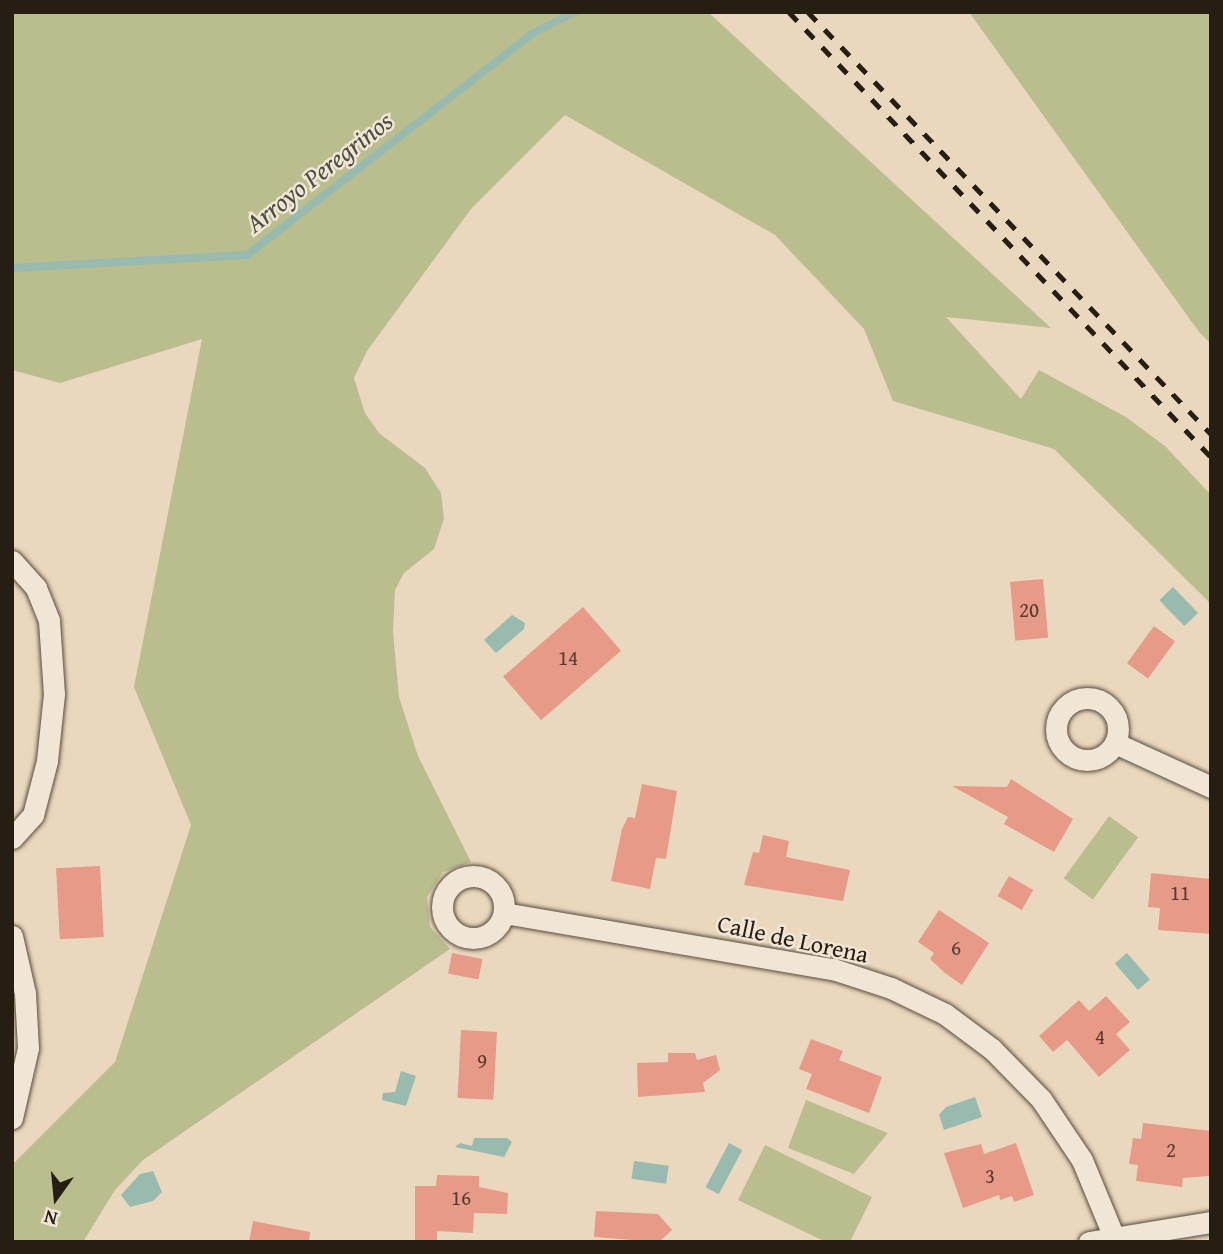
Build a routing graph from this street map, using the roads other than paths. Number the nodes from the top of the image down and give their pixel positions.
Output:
1 (12, 561) edge
2 (1115, 743) dead end
3 (1211, 787) edge
4 (12, 838) edge
5 (504, 913) dead end
6 (12, 936) edge
7 (12, 1118) edge
8 (1211, 1223) edge
9 (1116, 1240) edge
10 (1089, 1242) edge

1 - 4 street
2 - 3 street
5 - 9 street, Calle de Lorena
6 - 7 street
8 - 9 street
9 - 10 street

